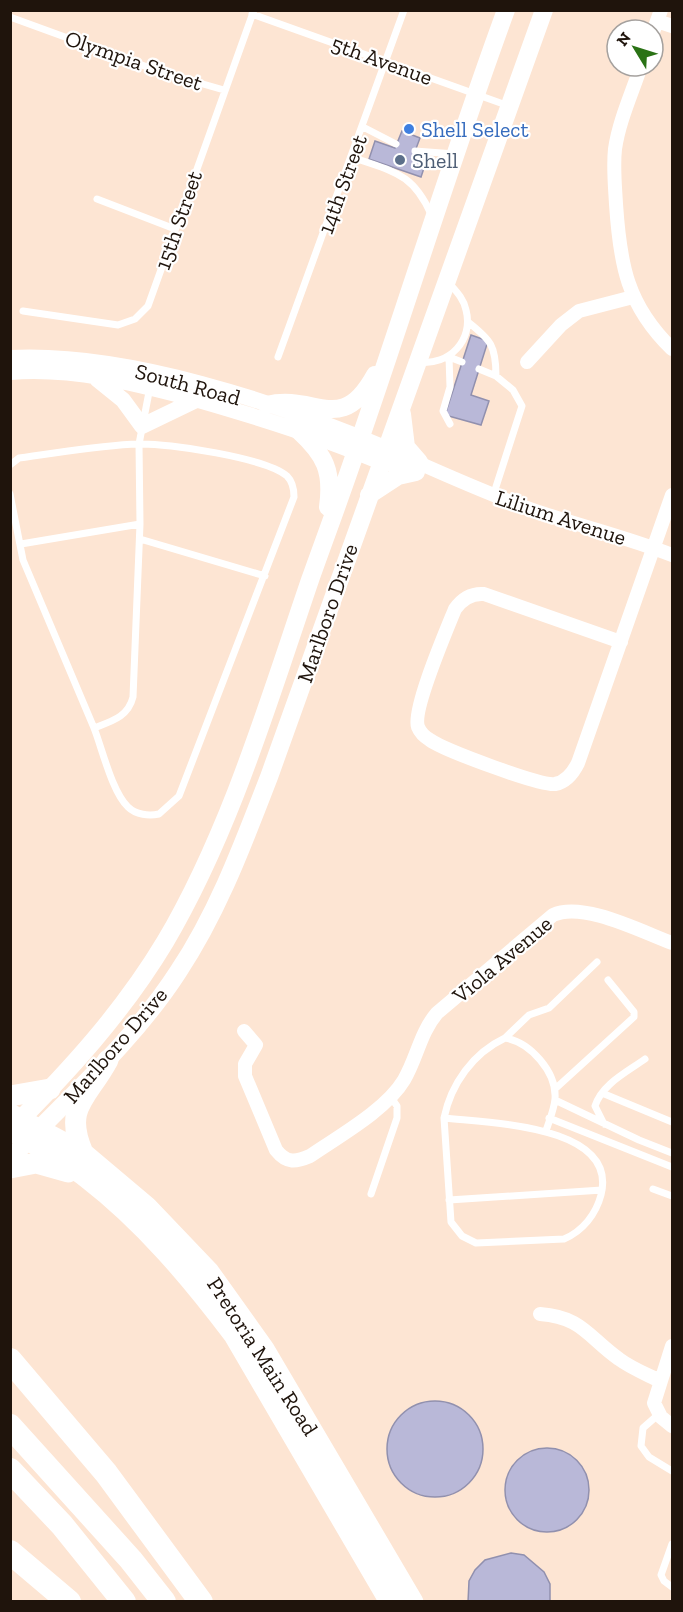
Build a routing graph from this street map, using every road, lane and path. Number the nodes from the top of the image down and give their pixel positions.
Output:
1 (404, 10) edge
2 (506, 10) edge
3 (544, 10) edge
4 (253, 12) edge
5 (10, 17) edge
6 (386, 62) junction
7 (637, 78) edge
8 (224, 90) junction
9 (475, 94) junction
10 (511, 107) junction
11 (363, 127) junction
12 (396, 144) dead end
13 (416, 151) dead end
14 (454, 154) junction
15 (352, 157) junction
16 (97, 199) dead end
17 (434, 219) junction
18 (175, 230) junction
19 (447, 281) junction
20 (633, 297) junction
21 (23, 311) dead end
22 (468, 322) junction
23 (390, 347) junction
24 (672, 349) edge
25 (278, 357) dead end
26 (449, 357) junction
27 (10, 358) edge
28 (417, 362) junction
29 (462, 362) dead end
30 (526, 362) dead end
31 (479, 369) dead end
32 (10, 372) edge
33 (92, 375) junction
34 (496, 376) junction
35 (152, 380) junction
36 (196, 400) junction
37 (402, 403) junction
38 (267, 405) junction
39 (450, 424) dead end
40 (142, 426) junction
41 (299, 431) junction
42 (139, 444) junction
43 (358, 444) junction
44 (383, 455) junction
45 (10, 465) edge
46 (418, 467) junction
47 (10, 494) edge
48 (369, 495) junction
49 (493, 495) junction
50 (672, 495) edge
51 (140, 524) junction
52 (324, 538) junction
53 (140, 539) junction
54 (21, 544) junction
55 (654, 548) junction
56 (672, 555) edge
57 (264, 576) junction
58 (621, 642) junction
59 (94, 728) junction
60 (672, 943) edge
61 (597, 962) dead end
62 (608, 980) dead end
63 (243, 1031) dead end
64 (505, 1038) junction
65 (645, 1059) dead end
66 (108, 1060) junction
67 (50, 1089) junction
68 (555, 1089) junction
69 (602, 1093) junction
70 (10, 1096) edge
71 (390, 1096) junction
72 (555, 1100) junction
73 (444, 1118) junction
74 (549, 1118) junction
75 (672, 1122) edge
76 (604, 1124) junction
77 (20, 1127) edge
78 (546, 1131) junction
79 (83, 1153) junction
80 (672, 1153) edge
81 (10, 1159) edge
82 (672, 1167) edge
83 (10, 1168) edge
84 (86, 1177) junction
85 (653, 1189) dead end
86 (602, 1190) junction
87 (371, 1194) dead end
88 (672, 1196) edge
89 (449, 1200) junction
90 (540, 1314) dead end
91 (672, 1346) edge
92 (10, 1360) edge
93 (660, 1381) junction
94 (658, 1414) junction
95 (10, 1426) edge
96 (672, 1426) edge
97 (10, 1470) edge
98 (672, 1471) edge
99 (672, 1544) edge
100 (10, 1552) edge
101 (672, 1587) edge
102 (69, 1602) edge
103 (124, 1602) edge
104 (164, 1602) edge
105 (201, 1602) edge
106 (390, 1602) edge
107 (413, 1602) edge

1 - 6 lane, 14th Street
2 - 9 main road, Marlboro Drive
3 - 10 main road, Marlboro Drive
4 - 6 lane, 5th Avenue
4 - 8 lane, 15th Street
5 - 8 lane, Olympia Street
6 - 9 lane, 5th Avenue
6 - 11 lane, 14th Street
7 - 20 street
8 - 18 lane, 15th Street
9 - 10 lane, 5th Avenue
9 - 14 main road, Marlboro Drive
10 - 19 main road, Marlboro Drive
11 - 12 lane
11 - 15 lane, 14th Street
13 - 14 lane
14 - 17 main road, Marlboro Drive
15 - 17 lane
15 - 25 lane, 14th Street
16 - 18 lane
17 - 23 main road, Marlboro Drive
18 - 21 lane, 15th Street
19 - 22 lane
19 - 28 main road, Marlboro Drive
20 - 24 street
20 - 30 street
22 - 26 lane
22 - 34 lane
23 - 38 main road
23 - 43 main road, Marlboro Drive
26 - 28 lane
26 - 29 lane
26 - 39 lane
27 - 35 street, South Road
28 - 37 main road, Marlboro Drive
31 - 34 lane
32 - 33 street, South Road
33 - 35 street, South Road
33 - 40 street
34 - 49 lane
35 - 36 street, South Road
35 - 38 street, South Road
35 - 40 lane
36 - 40 street
36 - 41 street, South Road
37 - 44 main road, Marlboro Drive
37 - 46 main road
38 - 43 street, South Road
40 - 42 lane
41 - 43 street, South Road
41 - 52 main road
42 - 45 lane
42 - 51 lane
42 - 57 lane
43 - 44 street
43 - 52 main road, Marlboro Drive
44 - 46 street, Lilium Avenue
44 - 48 main road, Marlboro Drive
46 - 48 main road
46 - 49 street, Lilium Avenue
47 - 54 lane
48 - 66 main road, Marlboro Drive
49 - 55 street, Lilium Avenue
50 - 55 street
51 - 53 lane
51 - 54 lane
52 - 67 main road, Marlboro Drive
53 - 57 lane
53 - 59 lane
54 - 59 lane
55 - 56 street, Lilium Avenue
55 - 58 street
57 - 59 lane
58 - 58 street
60 - 71 street, Viola Avenue
61 - 64 lane
62 - 68 lane
63 - 71 street
64 - 68 lane
64 - 73 lane
65 - 69 lane
66 - 77 main road, Marlboro Drive
66 - 79 main road
67 - 70 main road
67 - 77 main road, Marlboro Drive
68 - 72 lane
69 - 75 lane
69 - 76 lane
71 - 87 lane
72 - 74 lane
72 - 76 lane
73 - 78 lane
73 - 89 lane
74 - 78 lane
74 - 82 lane
76 - 80 lane
77 - 79 main road, Pretoria Main Road
77 - 81 main road, Marlboro Drive
77 - 84 main road, Pretoria Main Road
78 - 86 lane
79 - 107 main road, Pretoria Main Road
83 - 84 main road
84 - 106 main road, Pretoria Main Road
85 - 88 lane
86 - 89 lane
86 - 89 lane
90 - 93 street
91 - 93 street
92 - 105 highway
93 - 94 street
94 - 96 street
94 - 98 lane
95 - 104 highway
97 - 103 highway
99 - 101 lane
100 - 102 highway

